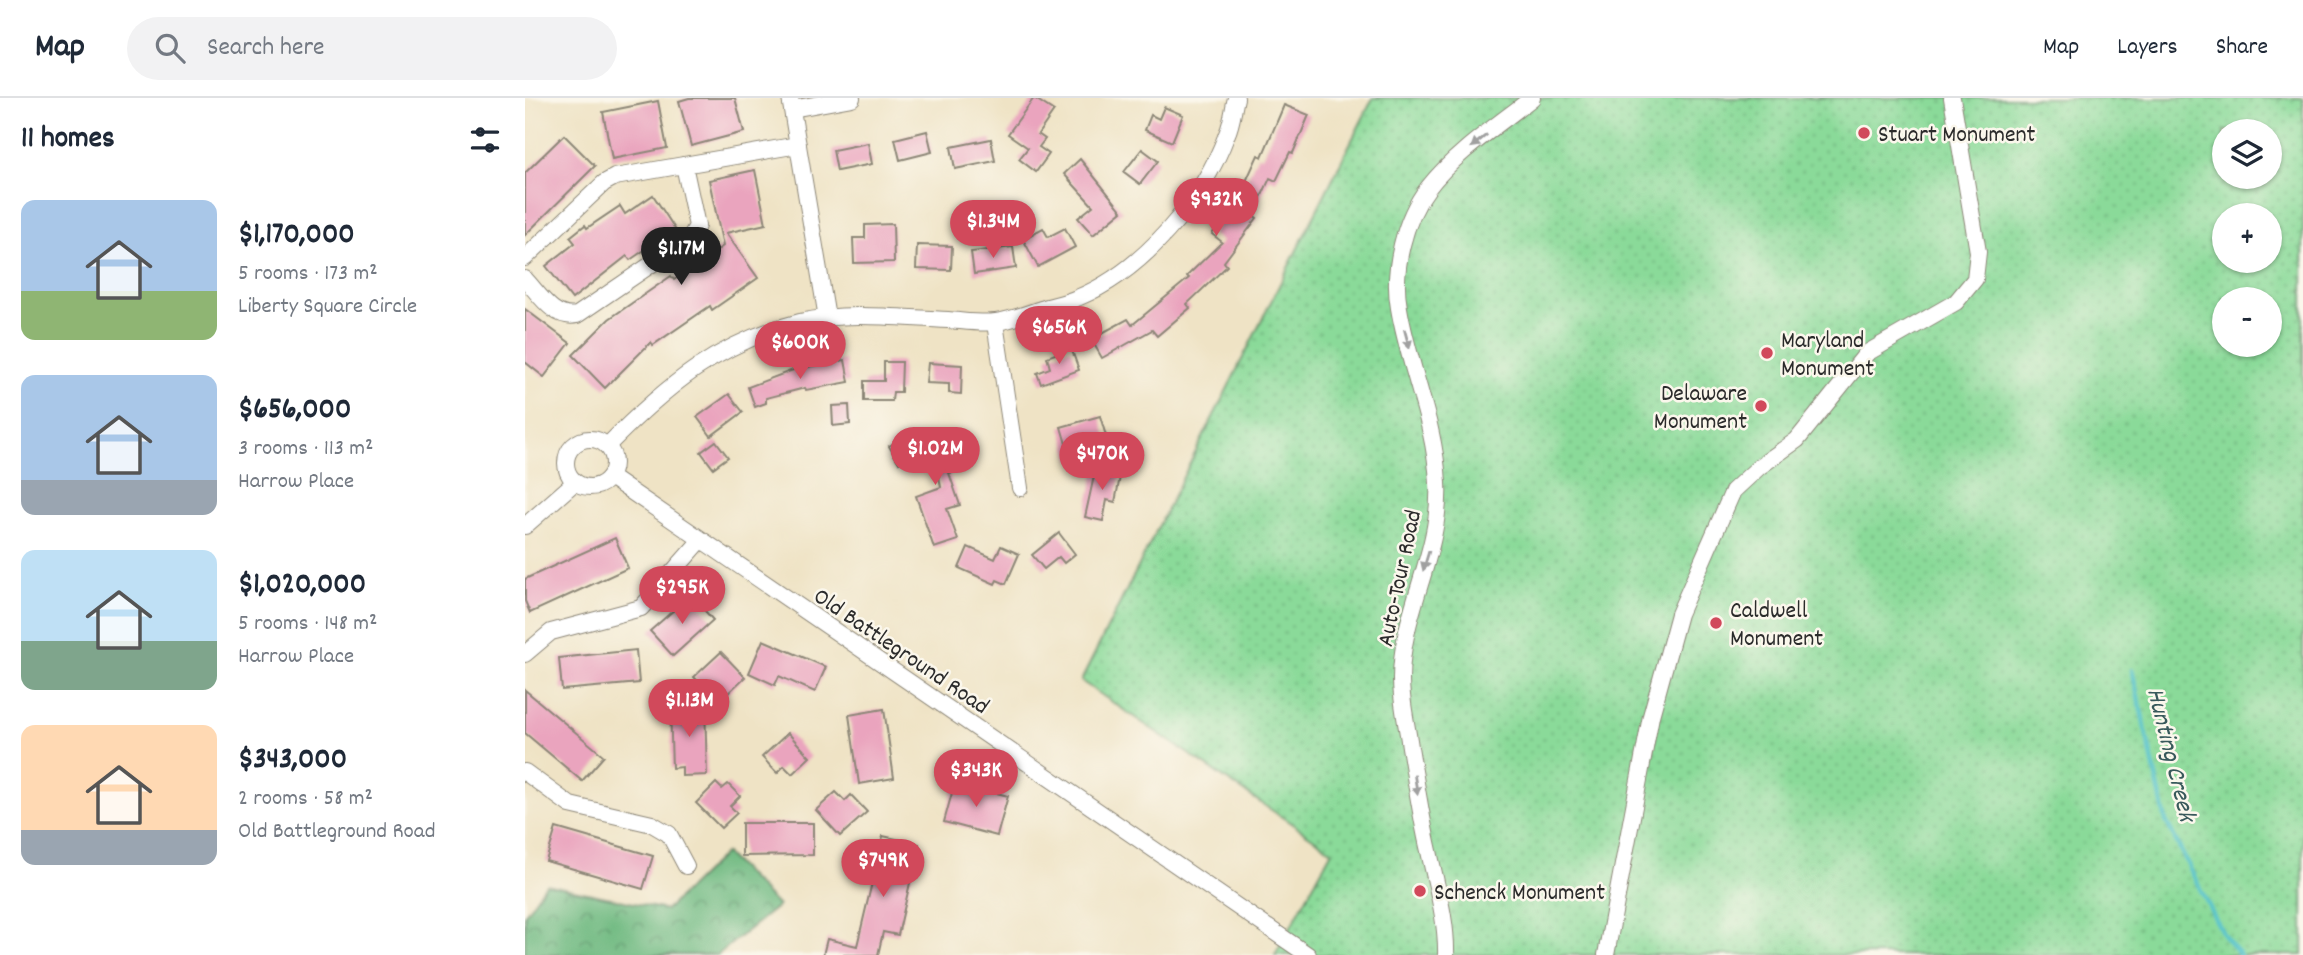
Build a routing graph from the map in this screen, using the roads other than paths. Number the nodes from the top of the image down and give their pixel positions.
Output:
1 (852, 98) edge
2 (1236, 98) edge
3 (1532, 98) edge
4 (1952, 98) edge
5 (791, 103) edge
6 (798, 145) junction
7 (684, 165) junction
8 (525, 258) edge
9 (525, 279) edge
10 (827, 318) junction
11 (995, 323) junction
12 (607, 446) junction
13 (610, 477) junction
14 (575, 482) junction
15 (1020, 488) dead end
16 (525, 526) edge
17 (702, 540) junction
18 (525, 654) edge
19 (525, 772) edge
20 (686, 866) dead end
21 (1308, 955) edge
22 (1446, 955) edge
23 (1606, 955) edge

1 - 5 street
2 - 11 street
3 -> 22 street, Auto-Tour Road
4 - 23 street
5 - 6 street
6 - 7 street
6 - 10 street
7 - 8 street
7 - 9 street
10 - 11 street
10 - 12 street
11 - 15 street
12 - 13 street
12 - 14 street
13 - 14 street
13 - 17 street, Old Battleground Road
14 - 16 street
17 - 18 street
17 - 21 street, Old Battleground Road
19 - 20 street

